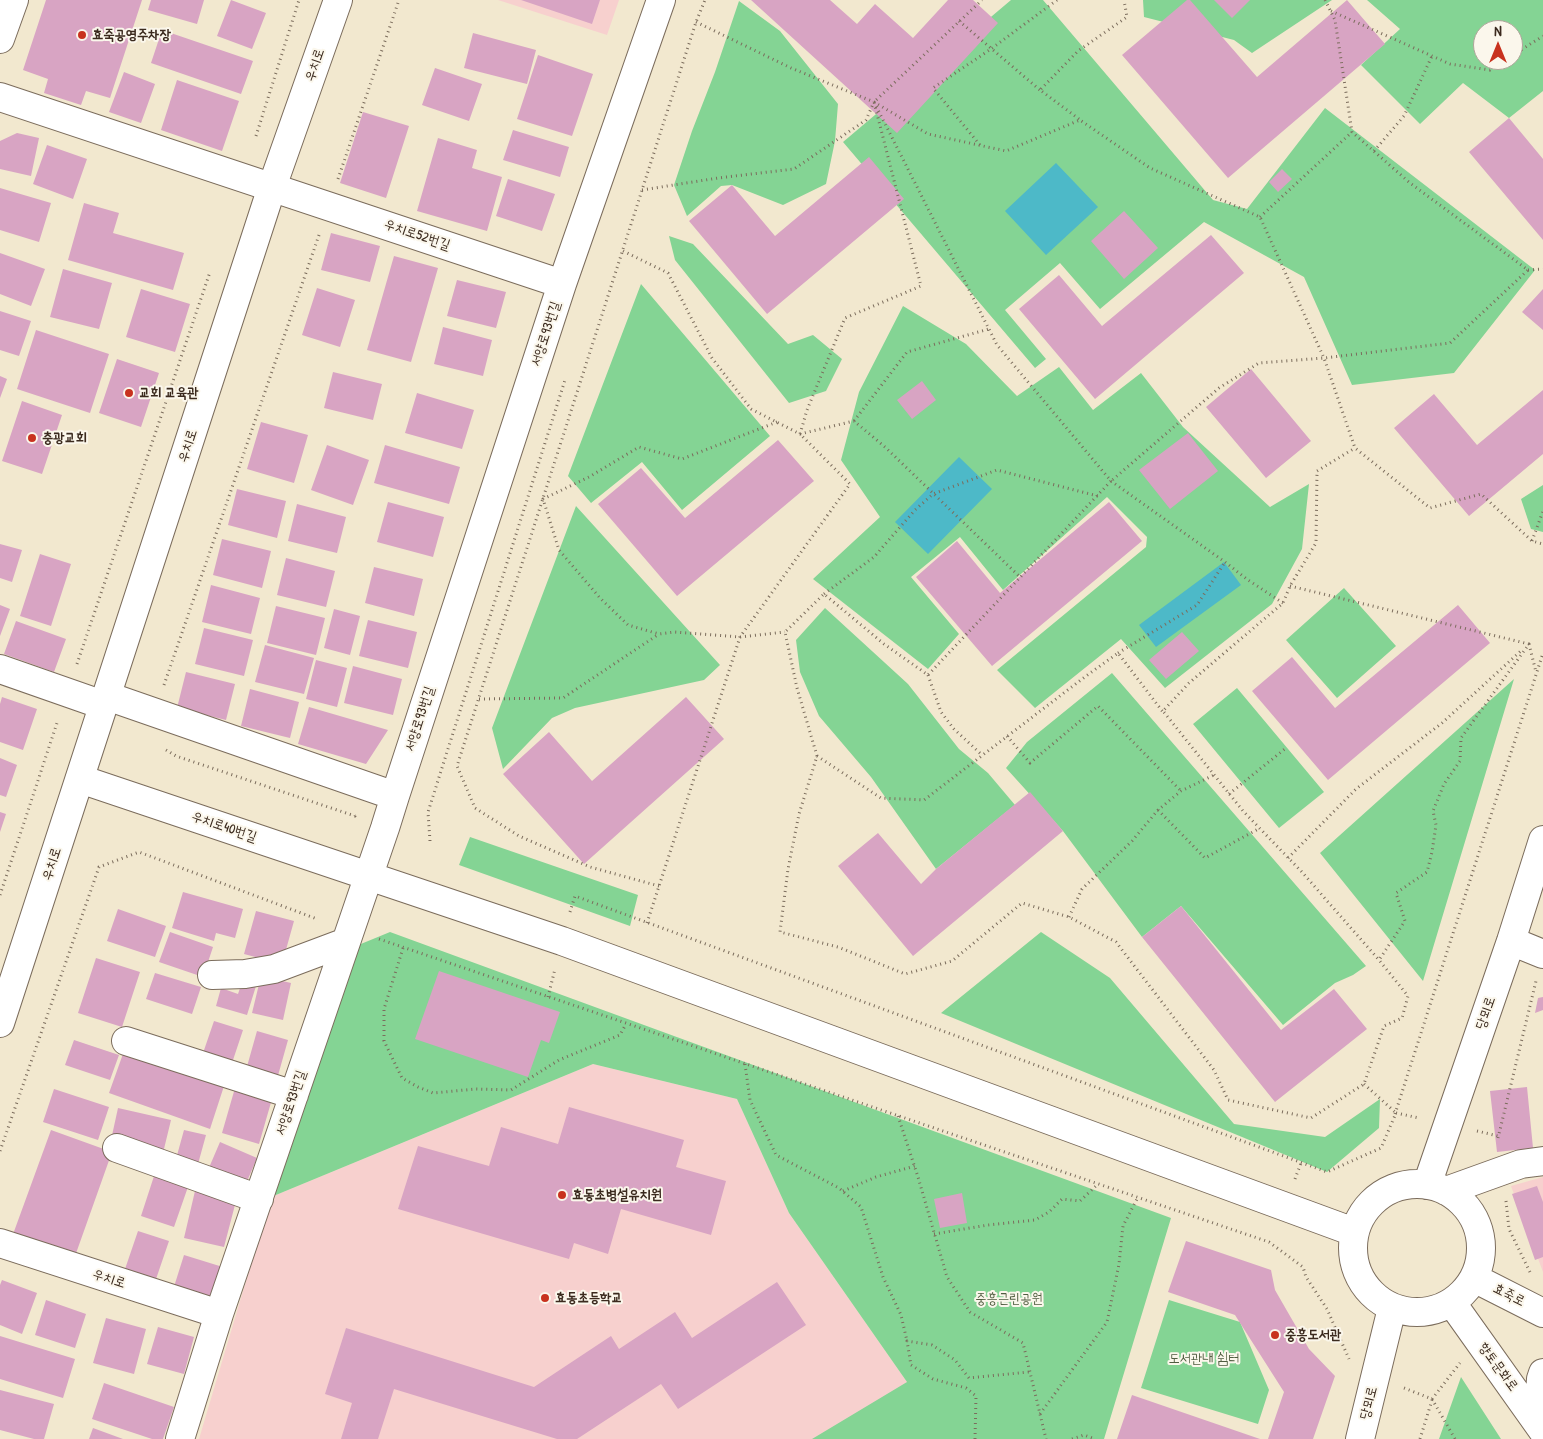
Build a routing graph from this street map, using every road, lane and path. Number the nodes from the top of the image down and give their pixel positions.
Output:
1 (14, 0) edge
2 (298, 0) edge
3 (338, 0) edge
4 (399, 0) edge
5 (661, 0) edge
6 (705, 0) edge
7 (982, 0) edge
8 (1057, 0) edge
9 (1124, 0) edge
10 (1325, 0) edge
11 (1331, 11) junction
12 (959, 21) junction
13 (696, 22) junction
14 (1543, 36) edge
15 (0, 39) edge
16 (992, 49) junction
17 (1523, 49) edge
18 (1432, 56) junction
19 (1473, 67) edge
20 (1040, 90) junction
21 (0, 97) edge
22 (874, 102) junction
23 (1080, 120) junction
24 (1352, 132) junction
25 (980, 146) junction
26 (1374, 151) junction
27 (243, 177) junction
28 (272, 187) junction
29 (642, 190) junction
30 (329, 206) junction
31 (1260, 217) junction
32 (623, 251) junction
33 (1543, 269) edge
34 (1528, 270) junction
35 (211, 271) dead end
36 (562, 284) junction
37 (989, 330) junction
38 (1324, 358) junction
39 (566, 378) dead end
40 (854, 421) junction
41 (777, 422) junction
42 (800, 434) junction
43 (1355, 448) junction
44 (1111, 481) junction
45 (934, 494) junction
46 (1098, 496) junction
47 (542, 499) junction
48 (1543, 511) edge
49 (1532, 541) junction
50 (1543, 544) edge
51 (1225, 562) junction
52 (1020, 577) junction
53 (1290, 586) junction
54 (824, 594) junction
55 (1283, 603) junction
56 (785, 632) junction
57 (659, 634) junction
58 (740, 637) junction
59 (1529, 644) junction
60 (1118, 653) junction
61 (1543, 653) edge
62 (0, 669) edge
63 (1536, 674) junction
64 (928, 675) junction
65 (67, 692) junction
66 (479, 699) junction
67 (105, 700) junction
68 (1163, 711) junction
69 (155, 713) junction
70 (1007, 736) junction
71 (1286, 748) dead end
72 (982, 755) junction
73 (817, 756) junction
74 (1214, 775) junction
75 (80, 779) junction
76 (367, 786) junction
77 (1181, 790) junction
78 (1229, 794) junction
79 (395, 796) junction
80 (1158, 810) junction
81 (1260, 828) junction
82 (1543, 840) edge
83 (430, 841) dead end
84 (1288, 858) junction
85 (368, 876) junction
86 (659, 886) junction
87 (0, 895) edge
88 (1070, 917) junction
89 (317, 919) dead end
90 (647, 924) junction
91 (377, 939) dead end
92 (562, 941) junction
93 (1511, 941) junction
94 (346, 942) junction
95 (403, 948) junction
96 (1543, 954) edge
97 (1379, 960) junction
98 (212, 975) dead end
99 (548, 997) junction
100 (0, 1023) edge
101 (626, 1024) junction
102 (126, 1041) dead end
103 (745, 1064) junction
104 (1364, 1084) junction
105 (294, 1095) junction
106 (1395, 1113) junction
107 (898, 1116) junction
108 (1448, 1124) junction
109 (1498, 1136) dead end
110 (118, 1148) dead end
111 (0, 1151) edge
112 (1543, 1161) edge
113 (915, 1166) junction
114 (1098, 1184) junction
115 (1437, 1188) junction
116 (843, 1191) junction
117 (1138, 1197) junction
118 (259, 1199) junction
119 (1354, 1232) junction
120 (934, 1234) junction
121 (1269, 1242) dead end
122 (0, 1243) edge
123 (1474, 1278) junction
124 (1452, 1303) junction
125 (1392, 1308) junction
126 (1543, 1313) edge
127 (219, 1314) junction
128 (907, 1341) junction
129 (1029, 1372) junction
130 (1543, 1373) edge
131 (1543, 1406) edge
132 (1039, 1413) junction
133 (1543, 1431) edge
134 (180, 1439) edge
135 (975, 1439) edge
136 (1072, 1439) edge
137 (1095, 1439) edge
138 (1360, 1439) edge
139 (1420, 1439) edge
140 (1455, 1439) edge

1 - 15 street
2 - 27 path
3 - 28 street, 우치로
4 - 30 path
5 - 36 street, 서양로93번길
6 - 13 path
7 - 12 path
8 - 16 path
9 - 20 path
10 - 11 path
11 - 18 path
11 - 24 path
12 - 16 path
12 - 22 path
13 - 22 path
13 - 29 path
14 - 17 path
16 - 20 path
16 - 25 path
18 - 19 path
18 - 26 path
20 - 23 path
21 - 27 street
22 - 25 path
22 - 29 path
22 - 37 path
22 - 42 path
23 - 25 path
23 - 31 path
24 - 26 path
24 - 31 path
26 - 34 path
27 - 28 street
28 - 30 street, 우치로52번길
28 - 67 street, 우치로
29 - 32 path
30 - 36 street, 우치로52번길
30 - 69 path
31 - 38 path
32 - 41 path
32 - 47 path
33 - 34 path
34 - 38 path
35 - 65 path
36 - 79 street, 서양로93번길
37 - 40 path
37 - 44 path
38 - 43 path
38 - 44 path
39 - 83 path
40 - 42 path
40 - 45 path
41 - 42 path
41 - 47 path
42 - 58 path
43 - 49 path
43 - 53 path
44 - 46 path
44 - 51 path
45 - 46 path
45 - 52 path
45 - 54 path
46 - 52 path
47 - 57 path
47 - 66 path
48 - 49 path
49 - 50 path
51 - 55 path
51 - 60 path
52 - 64 path
53 - 55 path
53 - 59 path
54 - 56 path
54 - 64 path
55 - 68 path
56 - 58 path
56 - 73 path
57 - 58 path
57 - 66 path
58 - 86 path
59 - 63 path
59 - 84 path
59 - 97 path
60 - 68 path
60 - 70 path
61 - 63 path
62 - 65 street
63 - 106 path
64 - 72 path
65 - 67 street
65 - 87 path
66 - 86 path
67 - 69 street
67 - 75 street, 우치로
68 - 74 path
69 - 76 street
69 - 76 path
70 - 72 path
70 - 77 path
71 - 78 path
72 - 73 path
73 - 88 path
74 - 77 path
74 - 78 path
75 - 85 street, 우치로40번길
75 - 100 street, 우치로
76 - 79 street
77 - 80 path
78 - 81 path
79 - 85 street, 서양로93번길
80 - 81 path
80 - 88 path
81 - 84 path
82 - 93 street, 당뫼로
84 - 97 path
85 - 92 street, 우치로40번길
85 - 94 street, 서양로93번길
86 - 90 path
88 - 104 path
89 - 111 path
90 - 92 path
90 - 106 path
91 - 95 path
92 - 99 path
92 - 119 street, 우치로40번길
93 - 96 street
93 - 108 street, 당뫼로
94 - 98 street
94 - 105 street, 서양로93번길
95 - 99 path
95 - 101 path
97 - 104 path
99 - 101 path
101 - 103 path
102 - 105 street
103 - 107 path
103 - 116 path
104 - 106 path
105 - 118 street, 서양로93번길
106 - 108 path
107 - 113 path
107 - 114 path
108 - 109 path
108 - 115 street, 당뫼로
110 - 118 street
112 - 115 street
113 - 116 path
113 - 120 path
114 - 117 path
114 - 120 path
115 - 119 street
115 - 123 street
116 - 128 path
117 - 121 path
117 - 132 path
118 - 127 street, 서양로93번길
119 - 125 street
120 - 129 path
122 - 127 street, 우치로
123 - 124 street
123 - 126 street, 효죽로
124 - 125 street
124 - 133 street, 향토문화로
125 - 138 street, 당뫼로
127 - 134 street, 서양로93번길
128 - 129 path
128 - 135 path
129 - 132 path
130 - 131 street
132 - 132 path
136 - 137 path
139 - 140 path

